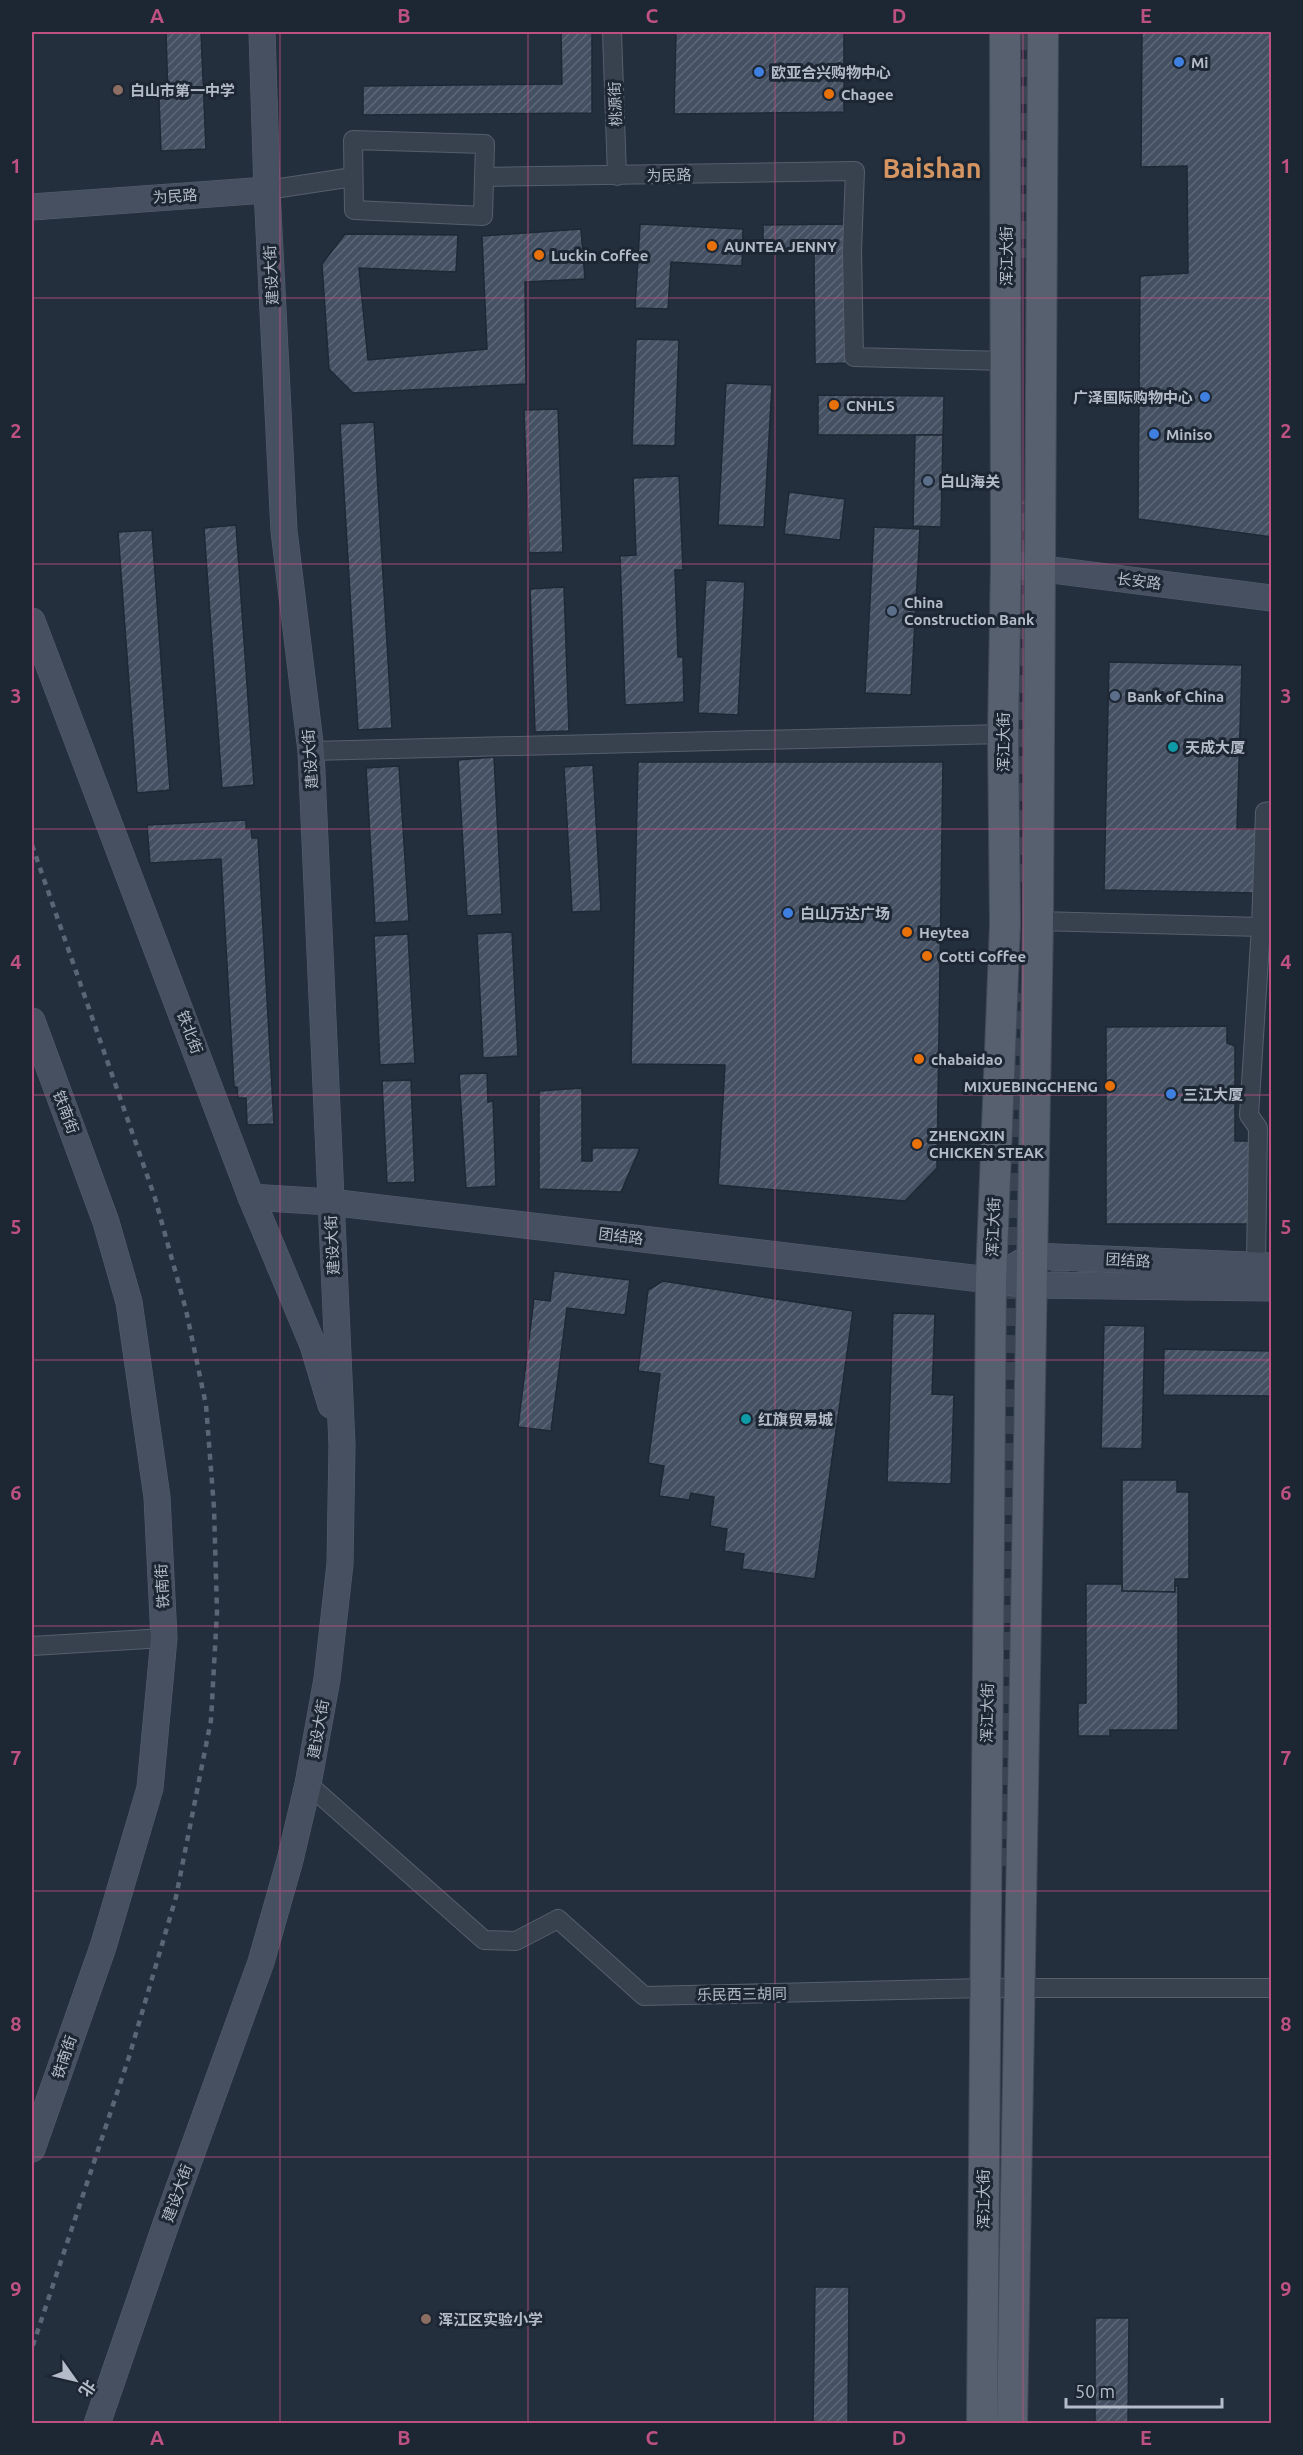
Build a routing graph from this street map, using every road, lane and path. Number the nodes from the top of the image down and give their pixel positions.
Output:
1 (261, 32) edge
2 (612, 32) edge
3 (1005, 32) edge
4 (1043, 32) edge
5 (617, 176) junction
6 (353, 177) junction
7 (484, 177) junction
8 (267, 190) junction
9 (32, 207) edge
10 (1006, 361) junction
11 (1006, 564) junction
12 (1039, 569) junction
13 (1272, 598) edge
14 (32, 621) edge
15 (1003, 734) junction
16 (311, 751) junction
17 (1272, 812) edge
18 (1038, 921) junction
19 (1261, 927) junction
20 (32, 1021) edge
21 (251, 1197) junction
22 (330, 1202) junction
23 (1264, 1266) edge
24 (1032, 1271) junction
25 (991, 1279) junction
26 (1272, 1288) edge
27 (342, 1445) junction
28 (164, 1638) junction
29 (32, 1646) edge
30 (308, 1784) junction
31 (984, 1988) junction
32 (1019, 1989) junction
33 (1272, 1989) edge
34 (32, 2149) edge
35 (97, 2424) edge
36 (982, 2424) edge
37 (1012, 2424) edge

1 - 8 street, 建设大街
2 - 5 street, 桃源街
3 - 10 main road, 浑江大街
4 - 12 main road
5 - 7 street, 为民路
5 - 10 street, 为民路
6 - 7 street
6 - 7 street
6 - 8 street, 为民路
8 - 9 street, 为民路
8 - 16 street, 建设大街
10 - 11 main road, 浑江大街
11 - 12 street, 长安路
11 - 15 main road, 浑江大街
12 - 13 street, 长安路
12 - 18 main road
14 - 21 street, 铁北街
15 - 16 street
15 - 25 main road, 浑江大街
16 - 22 street, 建设大街
17 - 19 street
18 - 19 street
18 - 24 main road
19 - 23 street
20 - 28 street, 铁南街
21 - 22 street, 团结路
21 - 27 street, 铁北街
22 - 25 street, 团结路
22 - 27 street, 建设大街
23 - 24 street, 团结路
24 - 25 street, 团结路
24 - 26 street, 团结路
24 - 32 main road
25 - 31 main road, 浑江大街
27 - 30 street, 建设大街
28 - 29 street
28 - 34 street, 铁南街
30 - 31 street, 乐民西三胡同
30 - 35 street, 建设大街
31 - 32 street, 乐民西三胡同
31 - 36 main road, 浑江大街
32 - 33 street, 乐民西三胡同
32 - 37 main road

